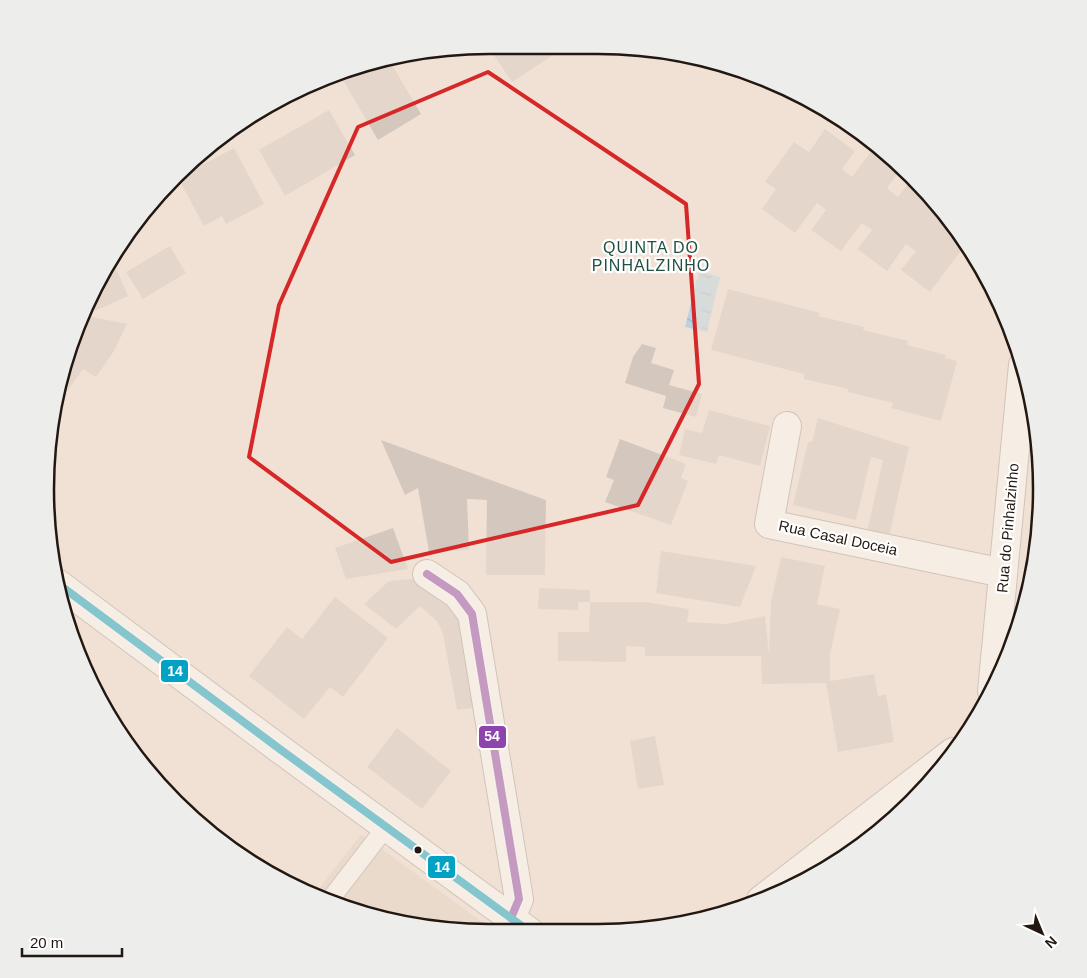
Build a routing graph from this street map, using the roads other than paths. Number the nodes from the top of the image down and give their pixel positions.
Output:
1 (1021, 387) edge
2 (787, 426) dead end
3 (1003, 573) junction
4 (427, 574) dead end
5 (66, 590) edge
6 (994, 669) edge
7 (930, 769) edge
8 (386, 827) junction
9 (784, 882) edge
10 (333, 895) edge
11 (520, 924) edge
12 (521, 924) edge

1 - 3 street, Rua do Pinhalzinho
2 - 3 street, Rua Casal Doceia
3 - 6 street, Rua do Pinhalzinho
4 - 12 street
5 - 8 street
7 - 9 street
8 - 10 lane
8 - 11 street

